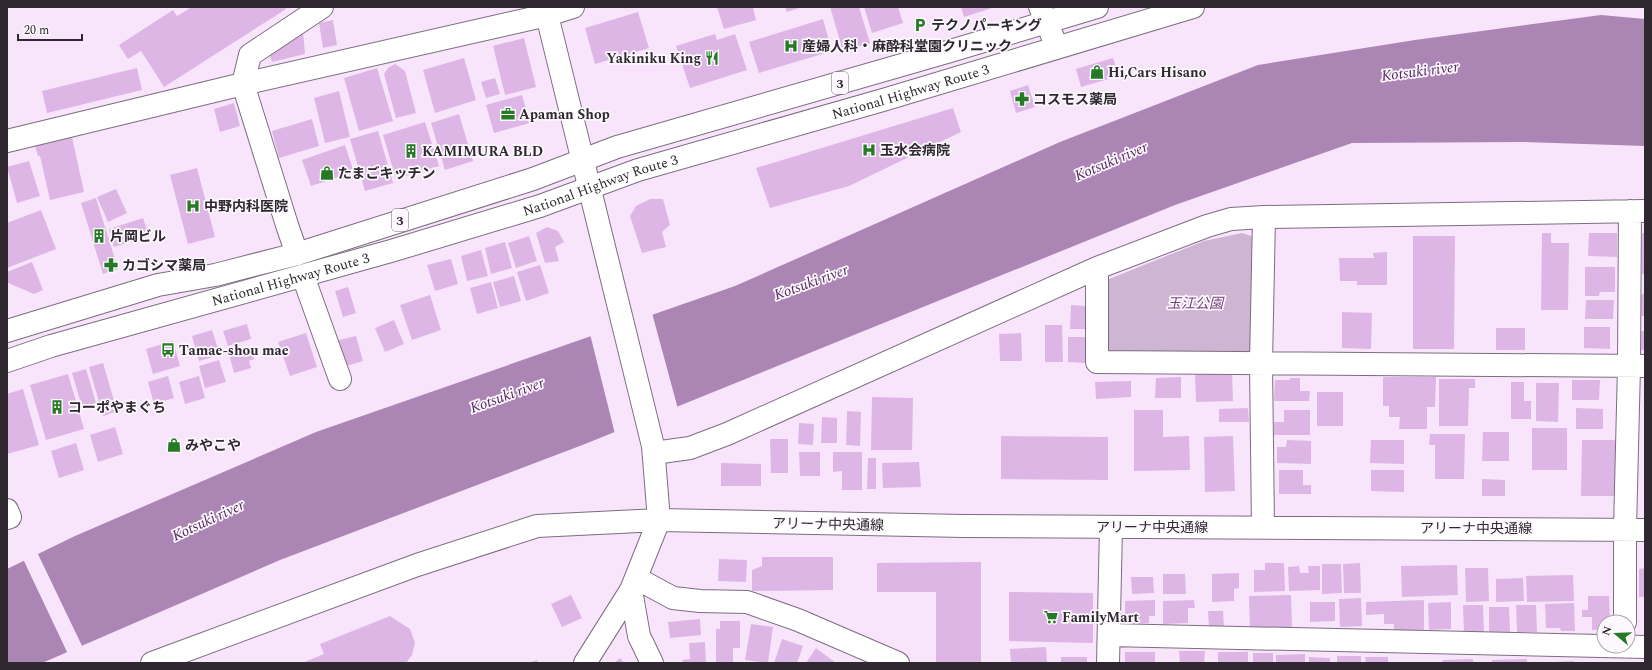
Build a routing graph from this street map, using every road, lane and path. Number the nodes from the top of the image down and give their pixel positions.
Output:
1 (322, 7) edge
2 (573, 7) edge
3 (1097, 7) edge
4 (1194, 7) edge
5 (546, 11) edge
6 (1044, 15) edge
7 (1057, 47) junction
8 (243, 84) junction
9 (7, 141) edge
10 (584, 160) junction
11 (590, 188) junction
12 (1637, 211) edge
13 (1264, 216) junction
14 (297, 254) junction
15 (1097, 268) junction
16 (303, 276) junction
17 (7, 331) edge
18 (8, 358) edge
19 (1261, 363) junction
20 (1637, 366) edge
21 (340, 379) dead end
22 (654, 450) junction
23 (7, 510) edge
24 (7, 518) edge
25 (659, 520) junction
26 (1111, 527) junction
27 (1263, 527) junction
28 (1635, 529) edge
29 (634, 584) junction
30 (1626, 614) edge
31 (1109, 635) junction
32 (1596, 645) edge
33 (152, 663) edge
34 (585, 663) edge
35 (652, 663) edge
36 (898, 663) edge
37 (1108, 663) edge

1 - 8 main road
2 - 5 main road
3 - 6 main road, National Highway Route 3 / 3
4 - 7 main road, National Highway Route 3 / 3
5 - 8 main road
5 - 10 main road
6 - 7 main road
6 - 10 main road, National Highway Route 3 / 3
7 - 11 main road, National Highway Route 3 / 3
8 - 9 main road
8 - 14 main road
10 - 11 main road
10 - 14 main road, National Highway Route 3 / 3
11 - 16 main road, National Highway Route 3 / 3
11 - 22 main road
12 - 13 main road
12 - 20 main road
13 - 15 main road
13 - 19 main road
14 - 17 main road, National Highway Route 3 / 3
15 - 19 main road
15 - 22 main road
16 - 18 main road, National Highway Route 3 / 3
16 - 21 main road
19 - 20 main road
19 - 27 main road
20 - 28 main road
22 - 25 main road
23 - 24 main road
25 - 26 main road, アリーナ中央通線
25 - 29 main road
25 - 33 main road, アリーナ中央通線
26 - 27 main road, アリーナ中央通線
26 - 31 main road
27 - 28 main road, アリーナ中央通線
28 - 30 main road
29 - 34 main road
29 - 35 main road
29 - 36 main road
31 - 32 main road
31 - 37 main road

